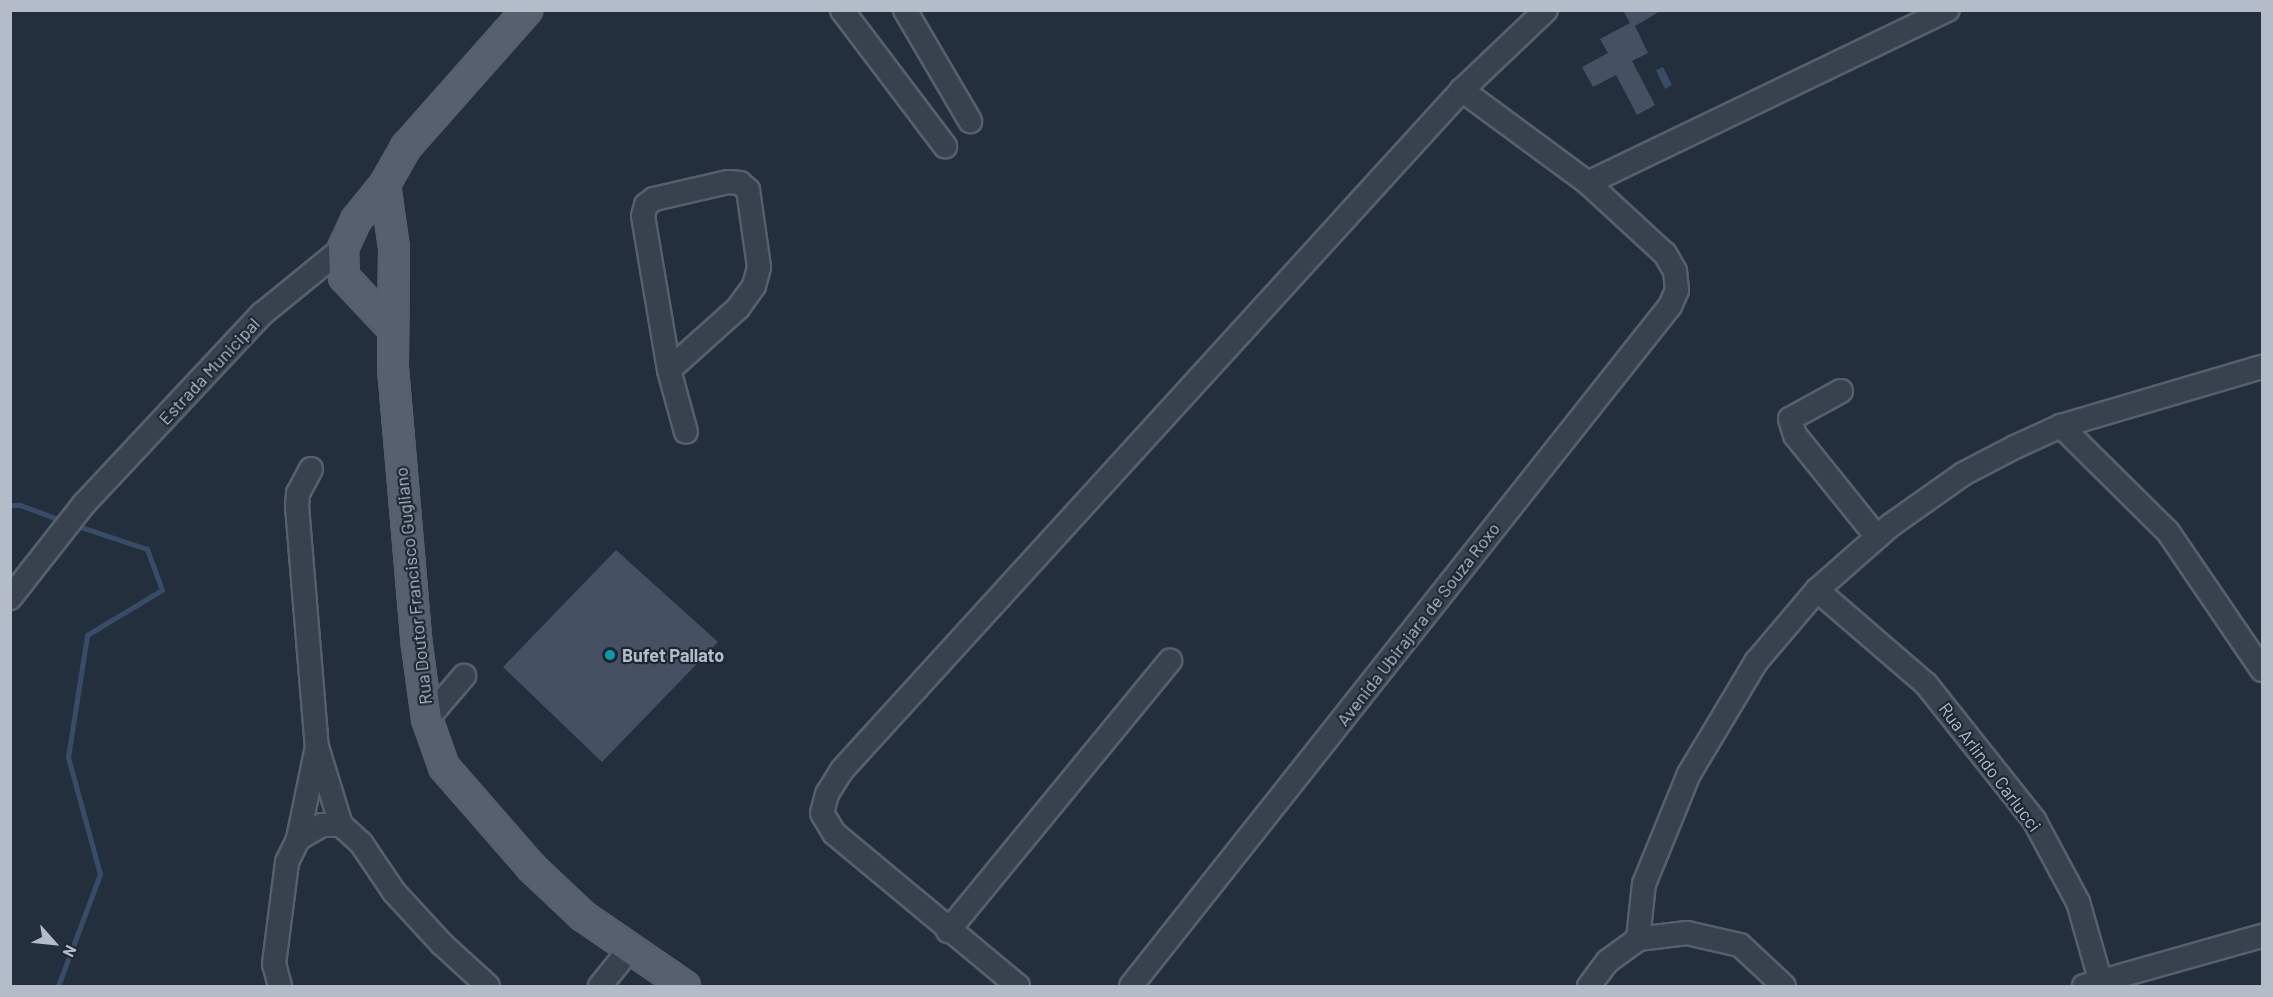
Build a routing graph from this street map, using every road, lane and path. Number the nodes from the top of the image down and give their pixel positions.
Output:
1 (842, 10) edge
2 (905, 10) edge
3 (1546, 10) edge
4 (1948, 10) edge
5 (520, 14) edge
6 (1462, 90) junction
7 (970, 121) dead end
8 (945, 146) dead end
9 (1588, 183) junction
10 (385, 184) junction
11 (343, 248) junction
12 (390, 326) junction
13 (2262, 367) edge
14 (669, 370) junction
15 (1841, 391) dead end
16 (2061, 426) junction
17 (686, 432) dead end
18 (311, 469) dead end
19 (1877, 537) junction
20 (1817, 590) junction
21 (10, 598) edge
22 (1170, 661) dead end
23 (2262, 670) edge
24 (464, 676) dead end
25 (427, 719) junction
26 (317, 747) junction
27 (341, 825) junction
28 (298, 839) junction
29 (948, 931) junction
30 (2262, 936) edge
31 (1638, 939) junction
32 (629, 950) junction
33 (2096, 985) edge
34 (280, 987) edge
35 (488, 987) edge
36 (600, 987) edge
37 (685, 987) edge
38 (1018, 987) edge
39 (1131, 987) edge
40 (1588, 987) edge
41 (1784, 987) edge

1 - 8 street
2 - 7 street
3 - 6 street
4 - 9 street
5 - 10 main road
6 - 9 street
6 - 29 street
9 - 39 street, Avenida Ubirajara de Souza Roxo
10 - 11 main road
10 - 12 main road, Rua Doutor Francisco Gugliano
11 - 12 main road
11 - 21 street, Estrada Municipal
12 - 25 main road, Rua Doutor Francisco Gugliano
13 - 16 street
14 - 14 street
14 - 17 street
15 - 19 street
16 - 19 street
16 - 23 street
18 - 26 street
19 - 20 street
20 - 31 street
20 - 33 street, Rua Arlindo Carlucci
22 - 29 street
24 - 25 street
25 - 32 main road, Rua Doutor Francisco Gugliano
26 - 27 street
26 - 28 street
27 - 28 street
27 - 35 street
28 - 34 street
29 - 38 street
30 - 33 street
31 - 40 street
31 - 41 street
32 - 36 street
32 - 37 main road, Rua Doutor Francisco Gugliano

